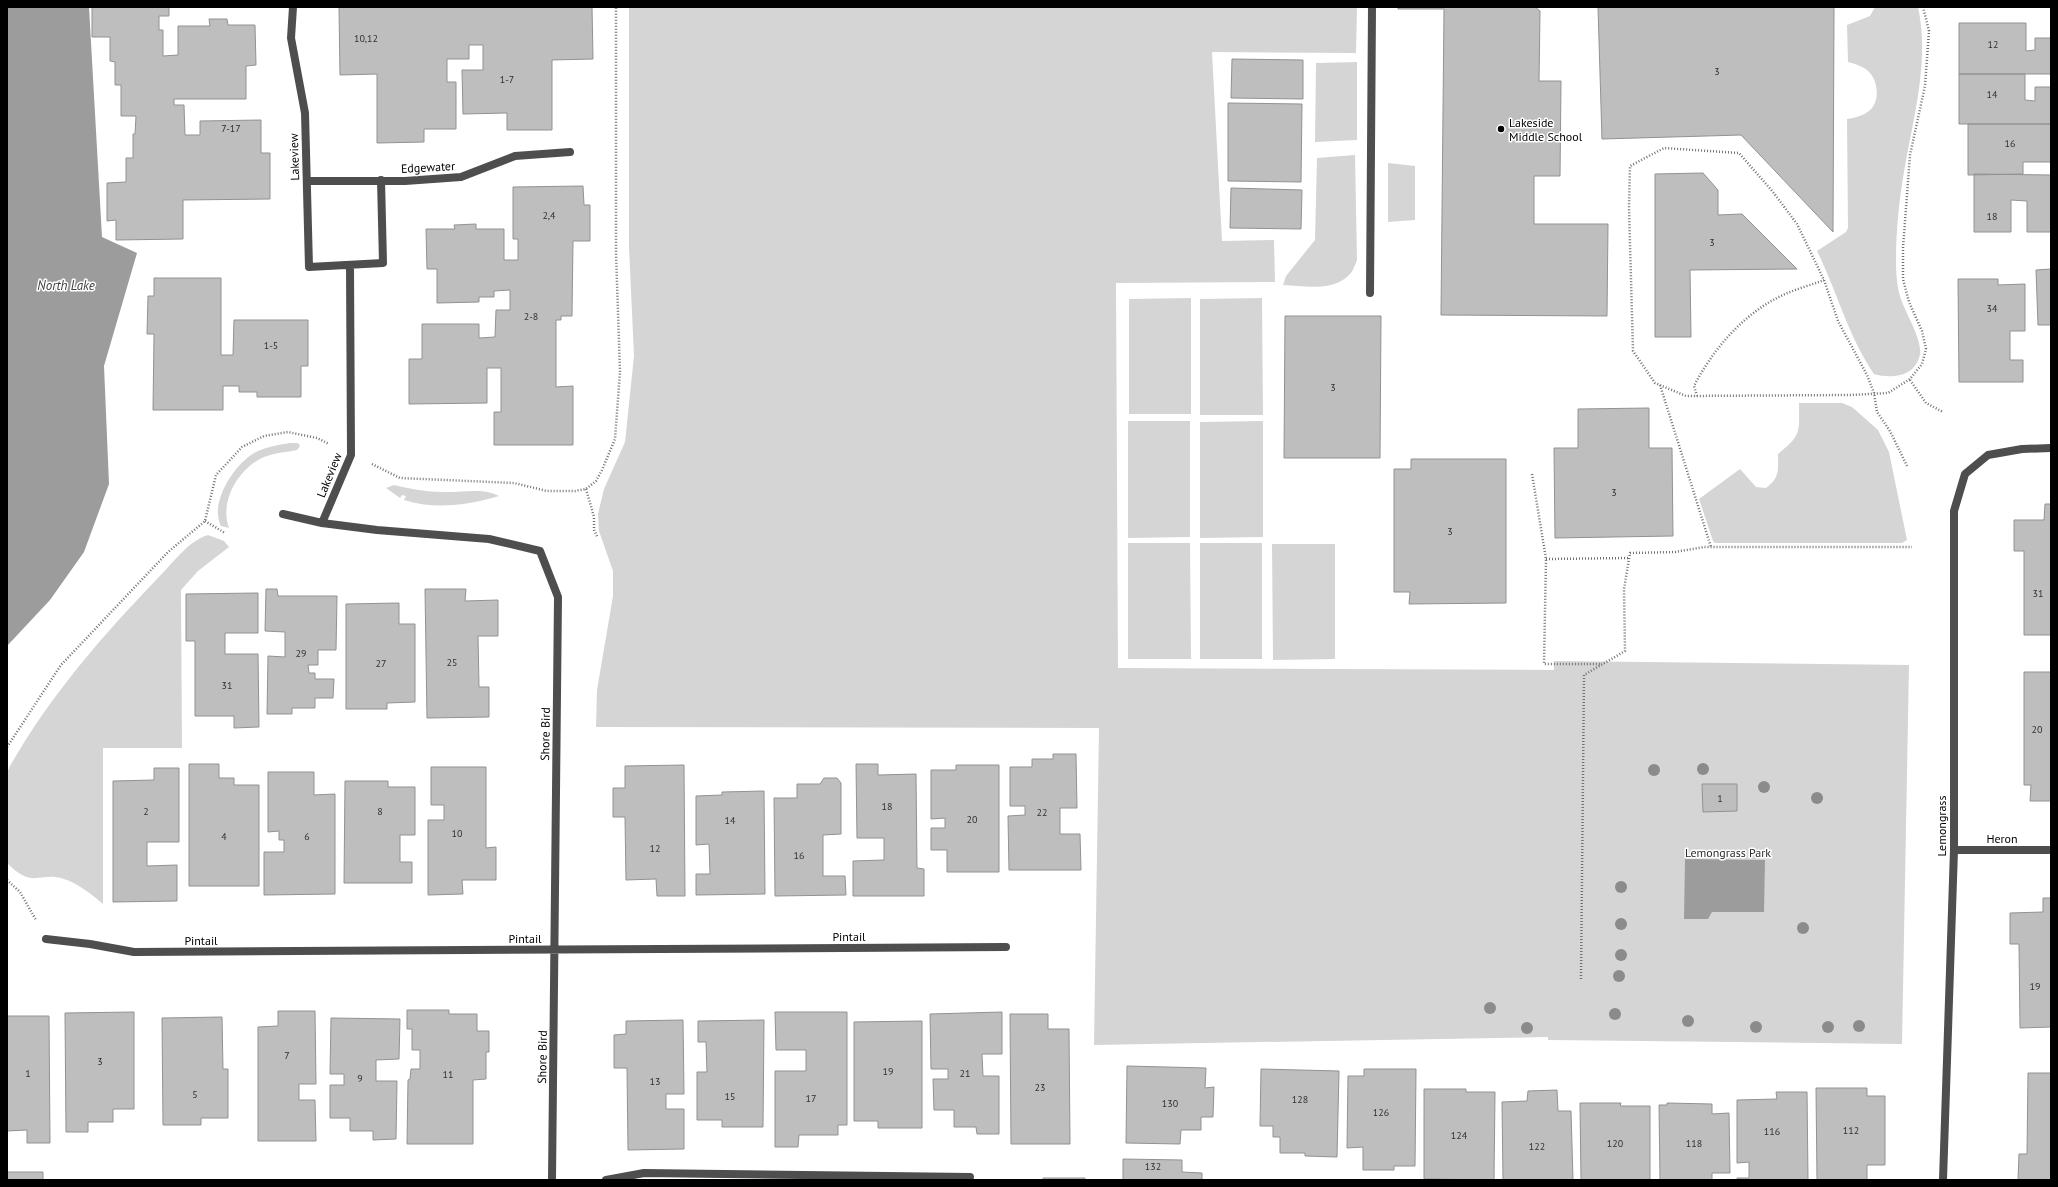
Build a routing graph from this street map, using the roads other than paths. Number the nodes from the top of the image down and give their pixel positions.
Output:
1 (293, 7) edge
2 (1372, 7) edge
3 (570, 152) dead end
4 (381, 180) junction
5 (307, 181) junction
6 (350, 266) junction
7 (1370, 293) dead end
8 (2051, 448) edge
9 (283, 514) dead end
10 (322, 523) junction
11 (1954, 850) junction
12 (2051, 850) edge
13 (46, 939) road end
14 (1006, 947) dead end
15 (555, 950) junction
16 (970, 1177) dead end
17 (552, 1180) edge
18 (606, 1180) edge
19 (1943, 1180) edge

1 - 5 street, Lakeview
2 - 7 street
3 - 4 street, Edgewater
4 - 5 street, Edgewater
4 - 6 street, Lakeview
5 - 6 street, Lakeview
6 - 10 street, Lakeview
8 - 11 street, Lemongrass
9 - 10 street, Shore Bird
10 - 15 street, Shore Bird
11 - 12 street, Heron
11 - 19 street, Lemongrass
13 - 15 street, Pintail
14 - 15 street, Pintail
15 - 17 street, Shore Bird
16 - 18 street

